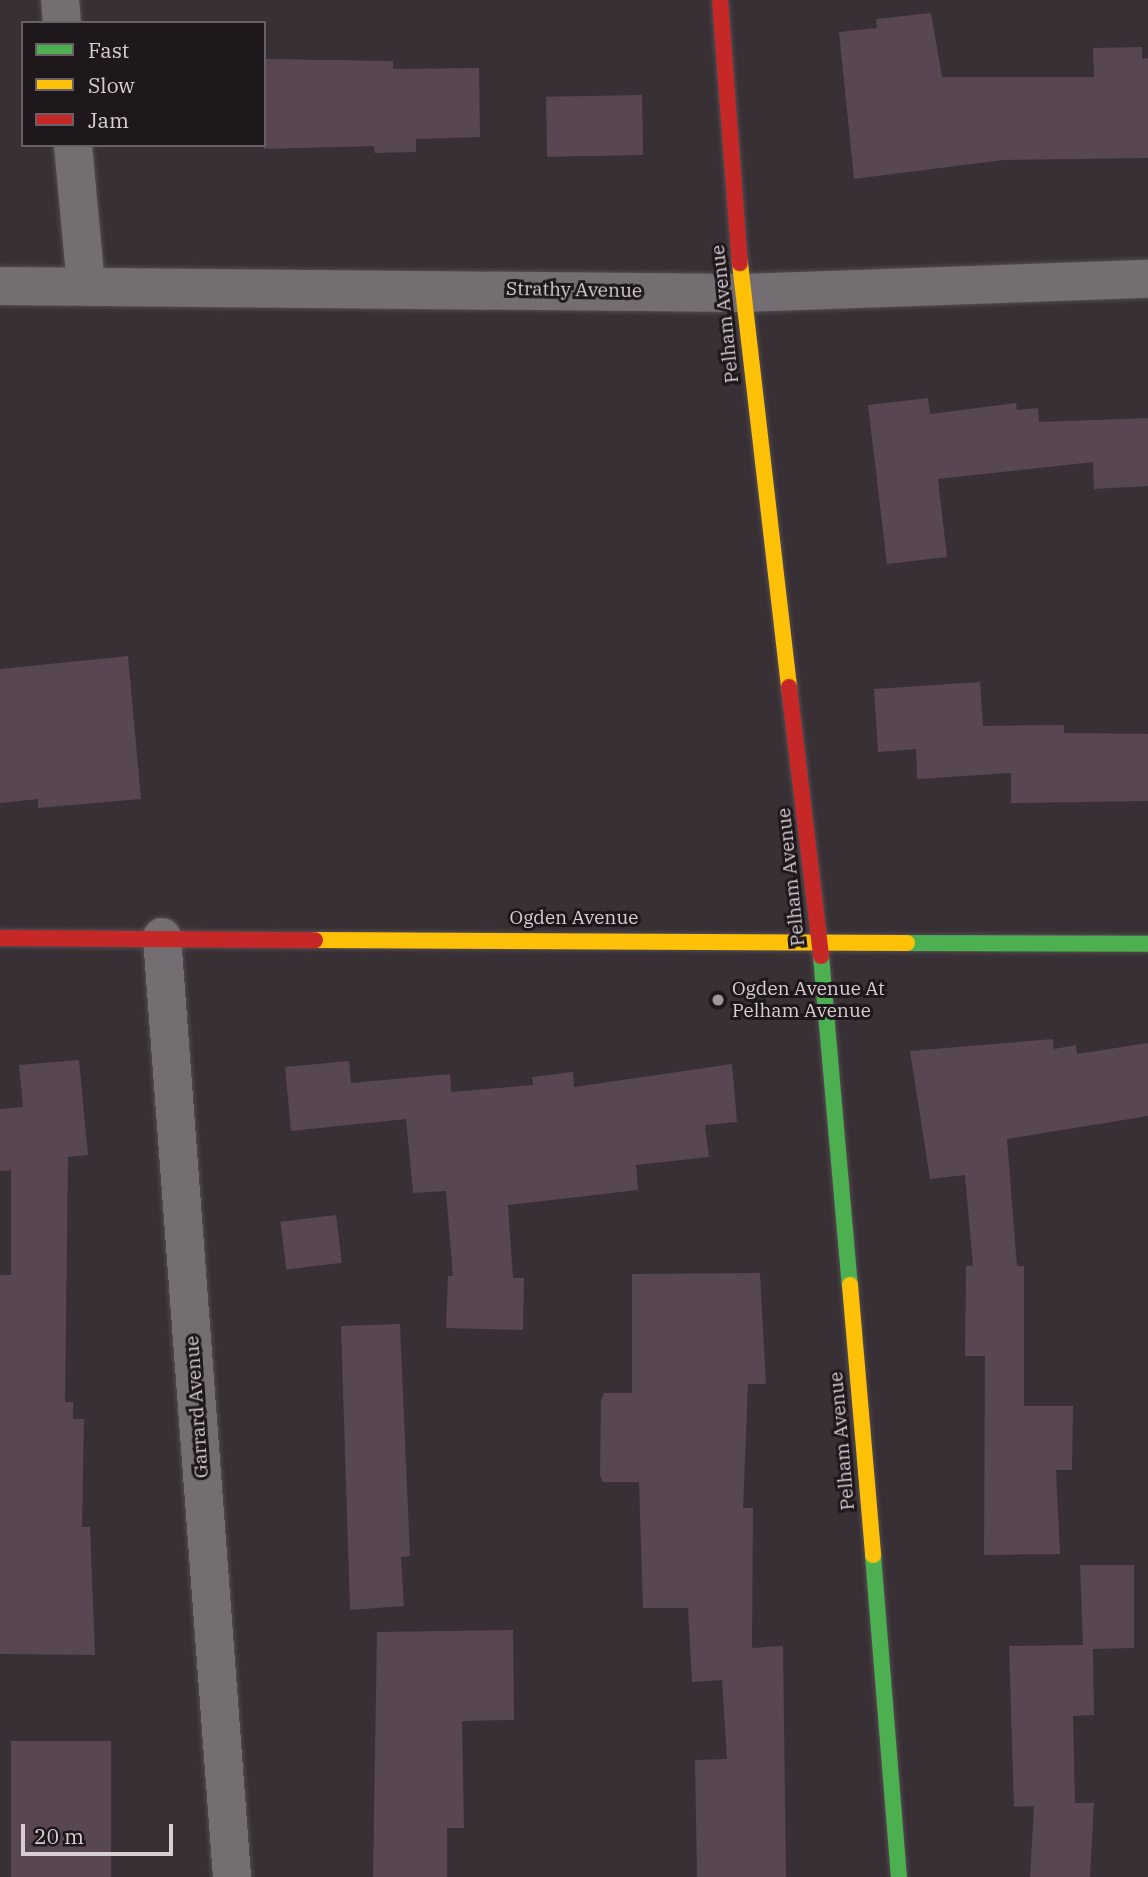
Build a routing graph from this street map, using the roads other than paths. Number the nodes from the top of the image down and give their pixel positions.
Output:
1 (60, 0) edge
2 (720, 0) edge
3 (62, 21) edge
4 (73, 147) edge
5 (1148, 279) edge
6 (86, 285) junction
7 (0, 286) edge
8 (742, 293) junction
9 (162, 937) junction
10 (0, 938) edge
11 (819, 940) junction
12 (1148, 944) edge
13 (232, 1877) edge
14 (899, 1877) edge

1 - 3 street
2 - 8 street, Pelham Avenue
4 - 6 street
5 - 8 street, Strathy Avenue
6 - 7 street, Strathy Avenue
6 - 8 street, Strathy Avenue
8 - 11 street, Pelham Avenue
9 - 10 street, Ogden Avenue
9 - 11 street, Ogden Avenue
9 - 13 street, Garrard Avenue
11 - 12 street, Ogden Avenue
11 - 14 street, Pelham Avenue

